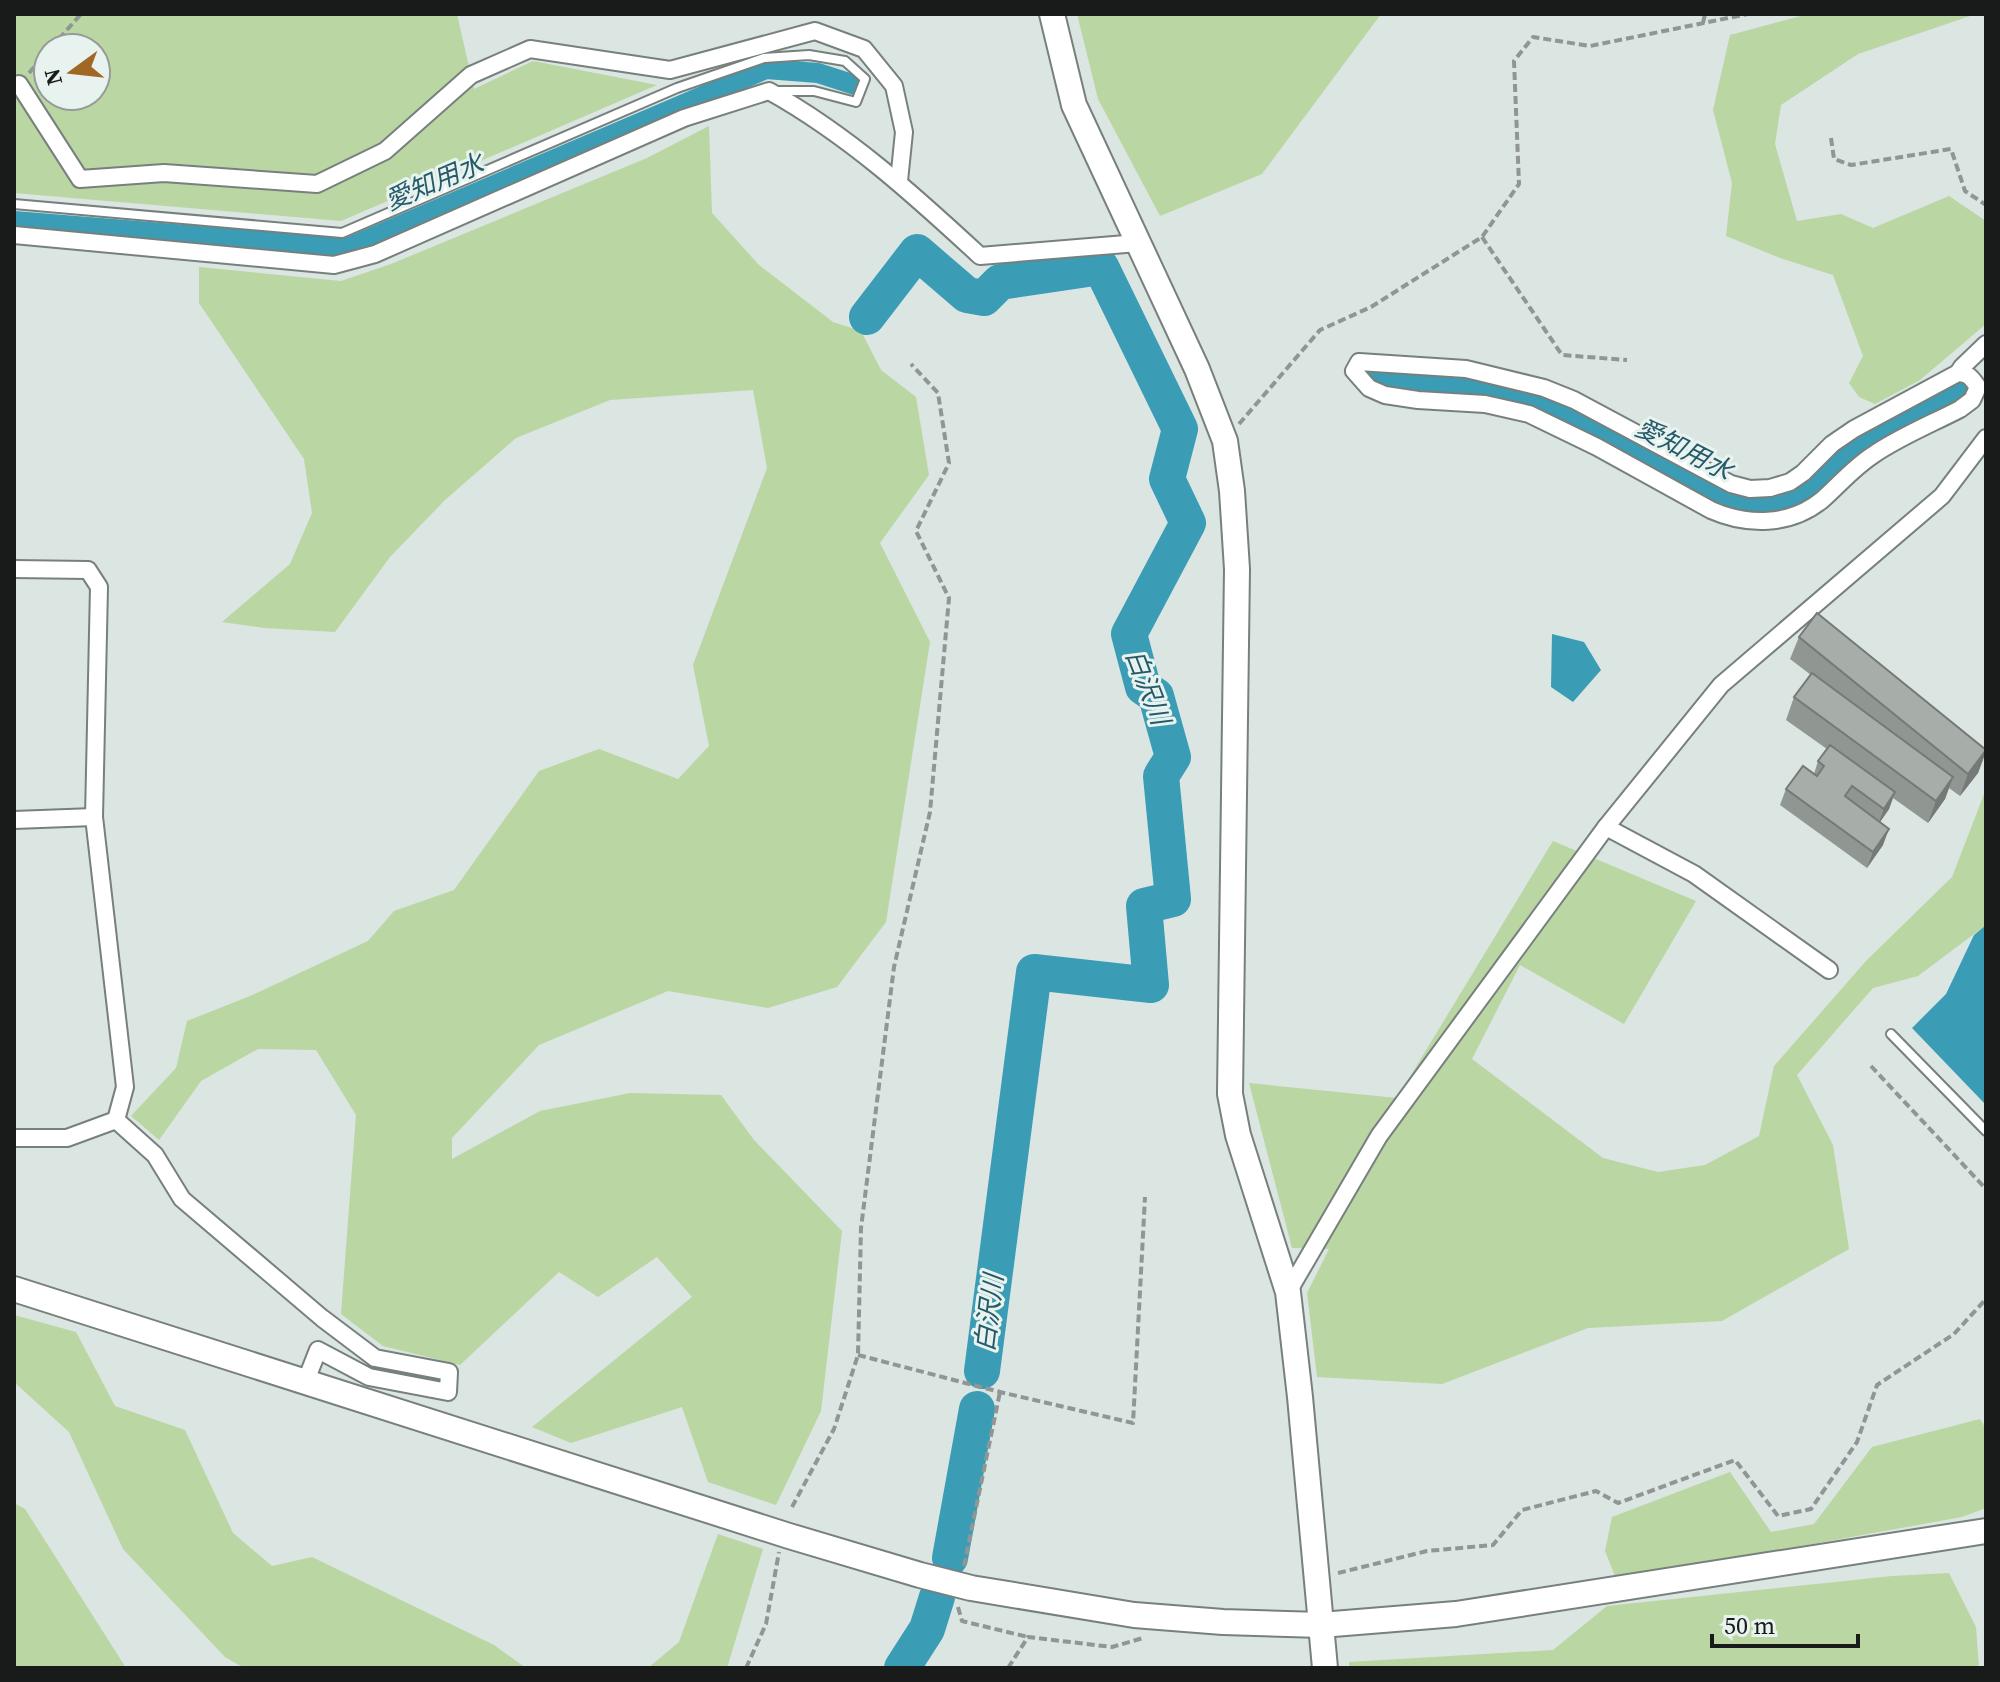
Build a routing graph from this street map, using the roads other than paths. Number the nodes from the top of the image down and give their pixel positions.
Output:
1 (1052, 14) edge
2 (17, 85) edge
3 (769, 91) junction
4 (899, 181) junction
5 (14, 204) edge
6 (14, 235) edge
7 (1138, 243) junction
8 (1986, 344) edge
9 (1958, 373) junction
10 (1986, 438) edge
11 (14, 569) edge
12 (94, 817) junction
13 (14, 820) edge
14 (1606, 827) junction
15 (1829, 970) dead end
16 (1891, 1034) dead end
17 (116, 1120) junction
18 (1986, 1131) edge
19 (14, 1138) edge
20 (14, 1289) edge
21 (1288, 1292) junction
22 (305, 1383) junction
23 (1986, 1531) edge
24 (1321, 1625) junction
25 (1325, 1668) edge

1 - 7 street
2 - 4 street
3 - 4 street
3 - 5 lane
3 - 6 street
4 - 7 street
7 - 21 street
8 - 9 street
9 - 9 street
10 - 14 street
11 - 12 street
12 - 13 street
12 - 17 street
14 - 15 street
14 - 21 street
16 - 18 lane
17 - 19 street
17 - 22 street
20 - 22 street
21 - 24 street
22 - 24 street
23 - 24 street
24 - 25 street

